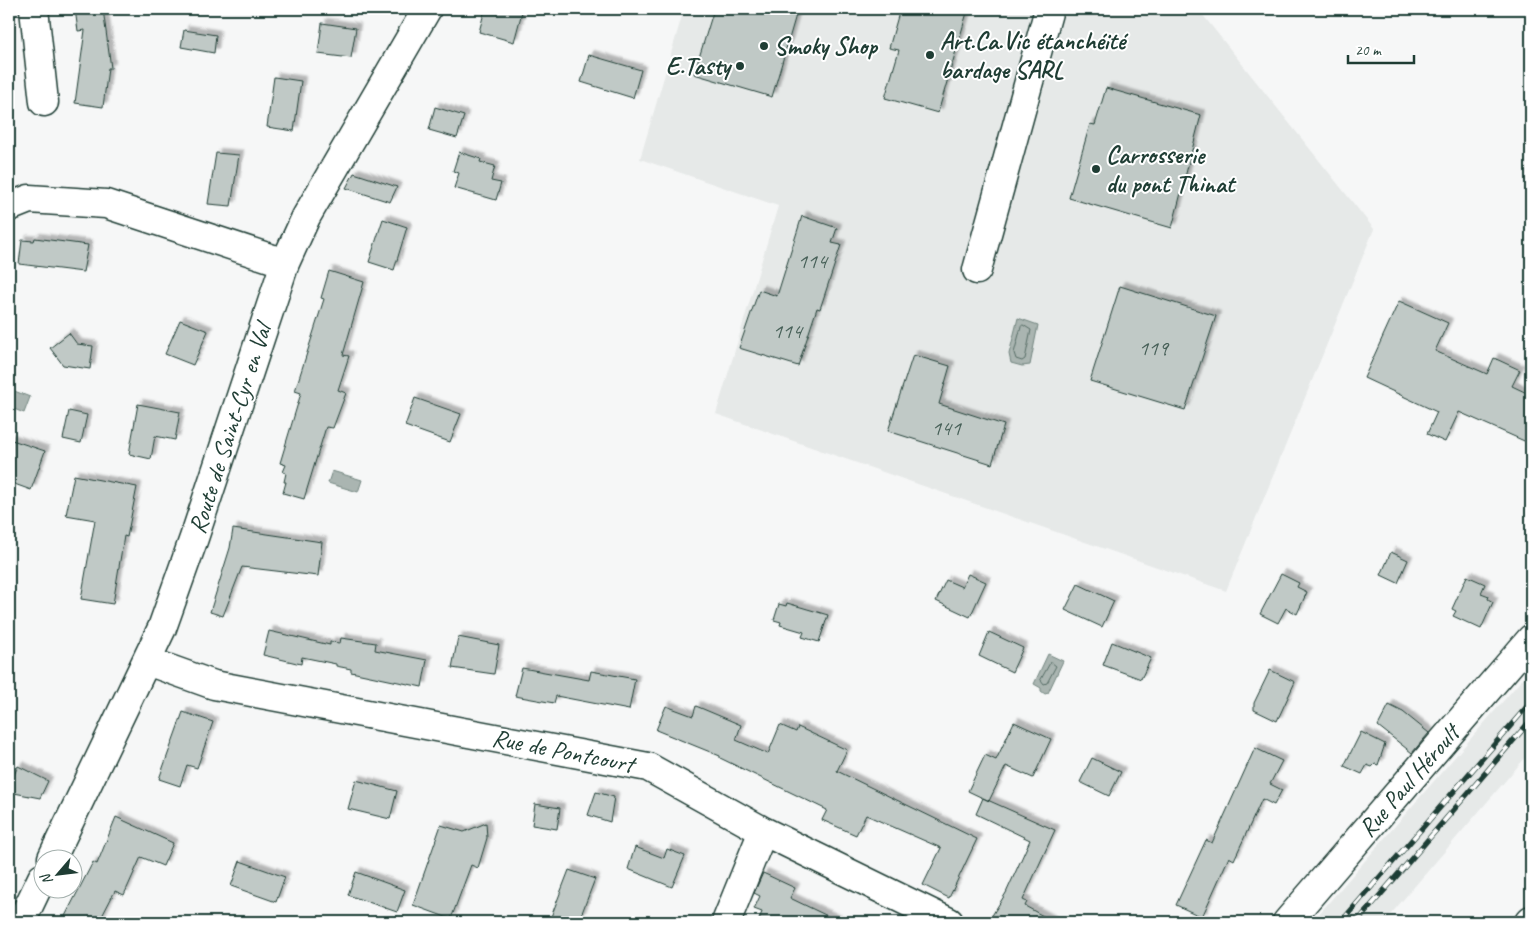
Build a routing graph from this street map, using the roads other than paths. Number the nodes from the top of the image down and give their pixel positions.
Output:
1 (34, 9) edge
2 (427, 9) edge
3 (1049, 9) edge
4 (44, 102) dead end
5 (9, 207) edge
6 (285, 263) junction
7 (977, 270) dead end
8 (1531, 640) edge
9 (147, 661) junction
10 (763, 831) junction
11 (57, 848) edge
12 (32, 898) edge
13 (21, 922) edge
14 (726, 922) edge
15 (949, 922) edge
16 (1287, 922) edge

1 - 4 street
2 - 6 street, Route de Saint-Cyr en Val
3 - 7 street
5 - 6 street
6 - 9 street, Route de Saint-Cyr en Val
8 - 16 street, Rue Paul Héroult
9 - 10 street, Rue de Pontcourt
9 - 11 street, Route de Saint-Cyr en Val
10 - 14 street
10 - 15 street, Rue de Pontcourt
12 - 13 street

